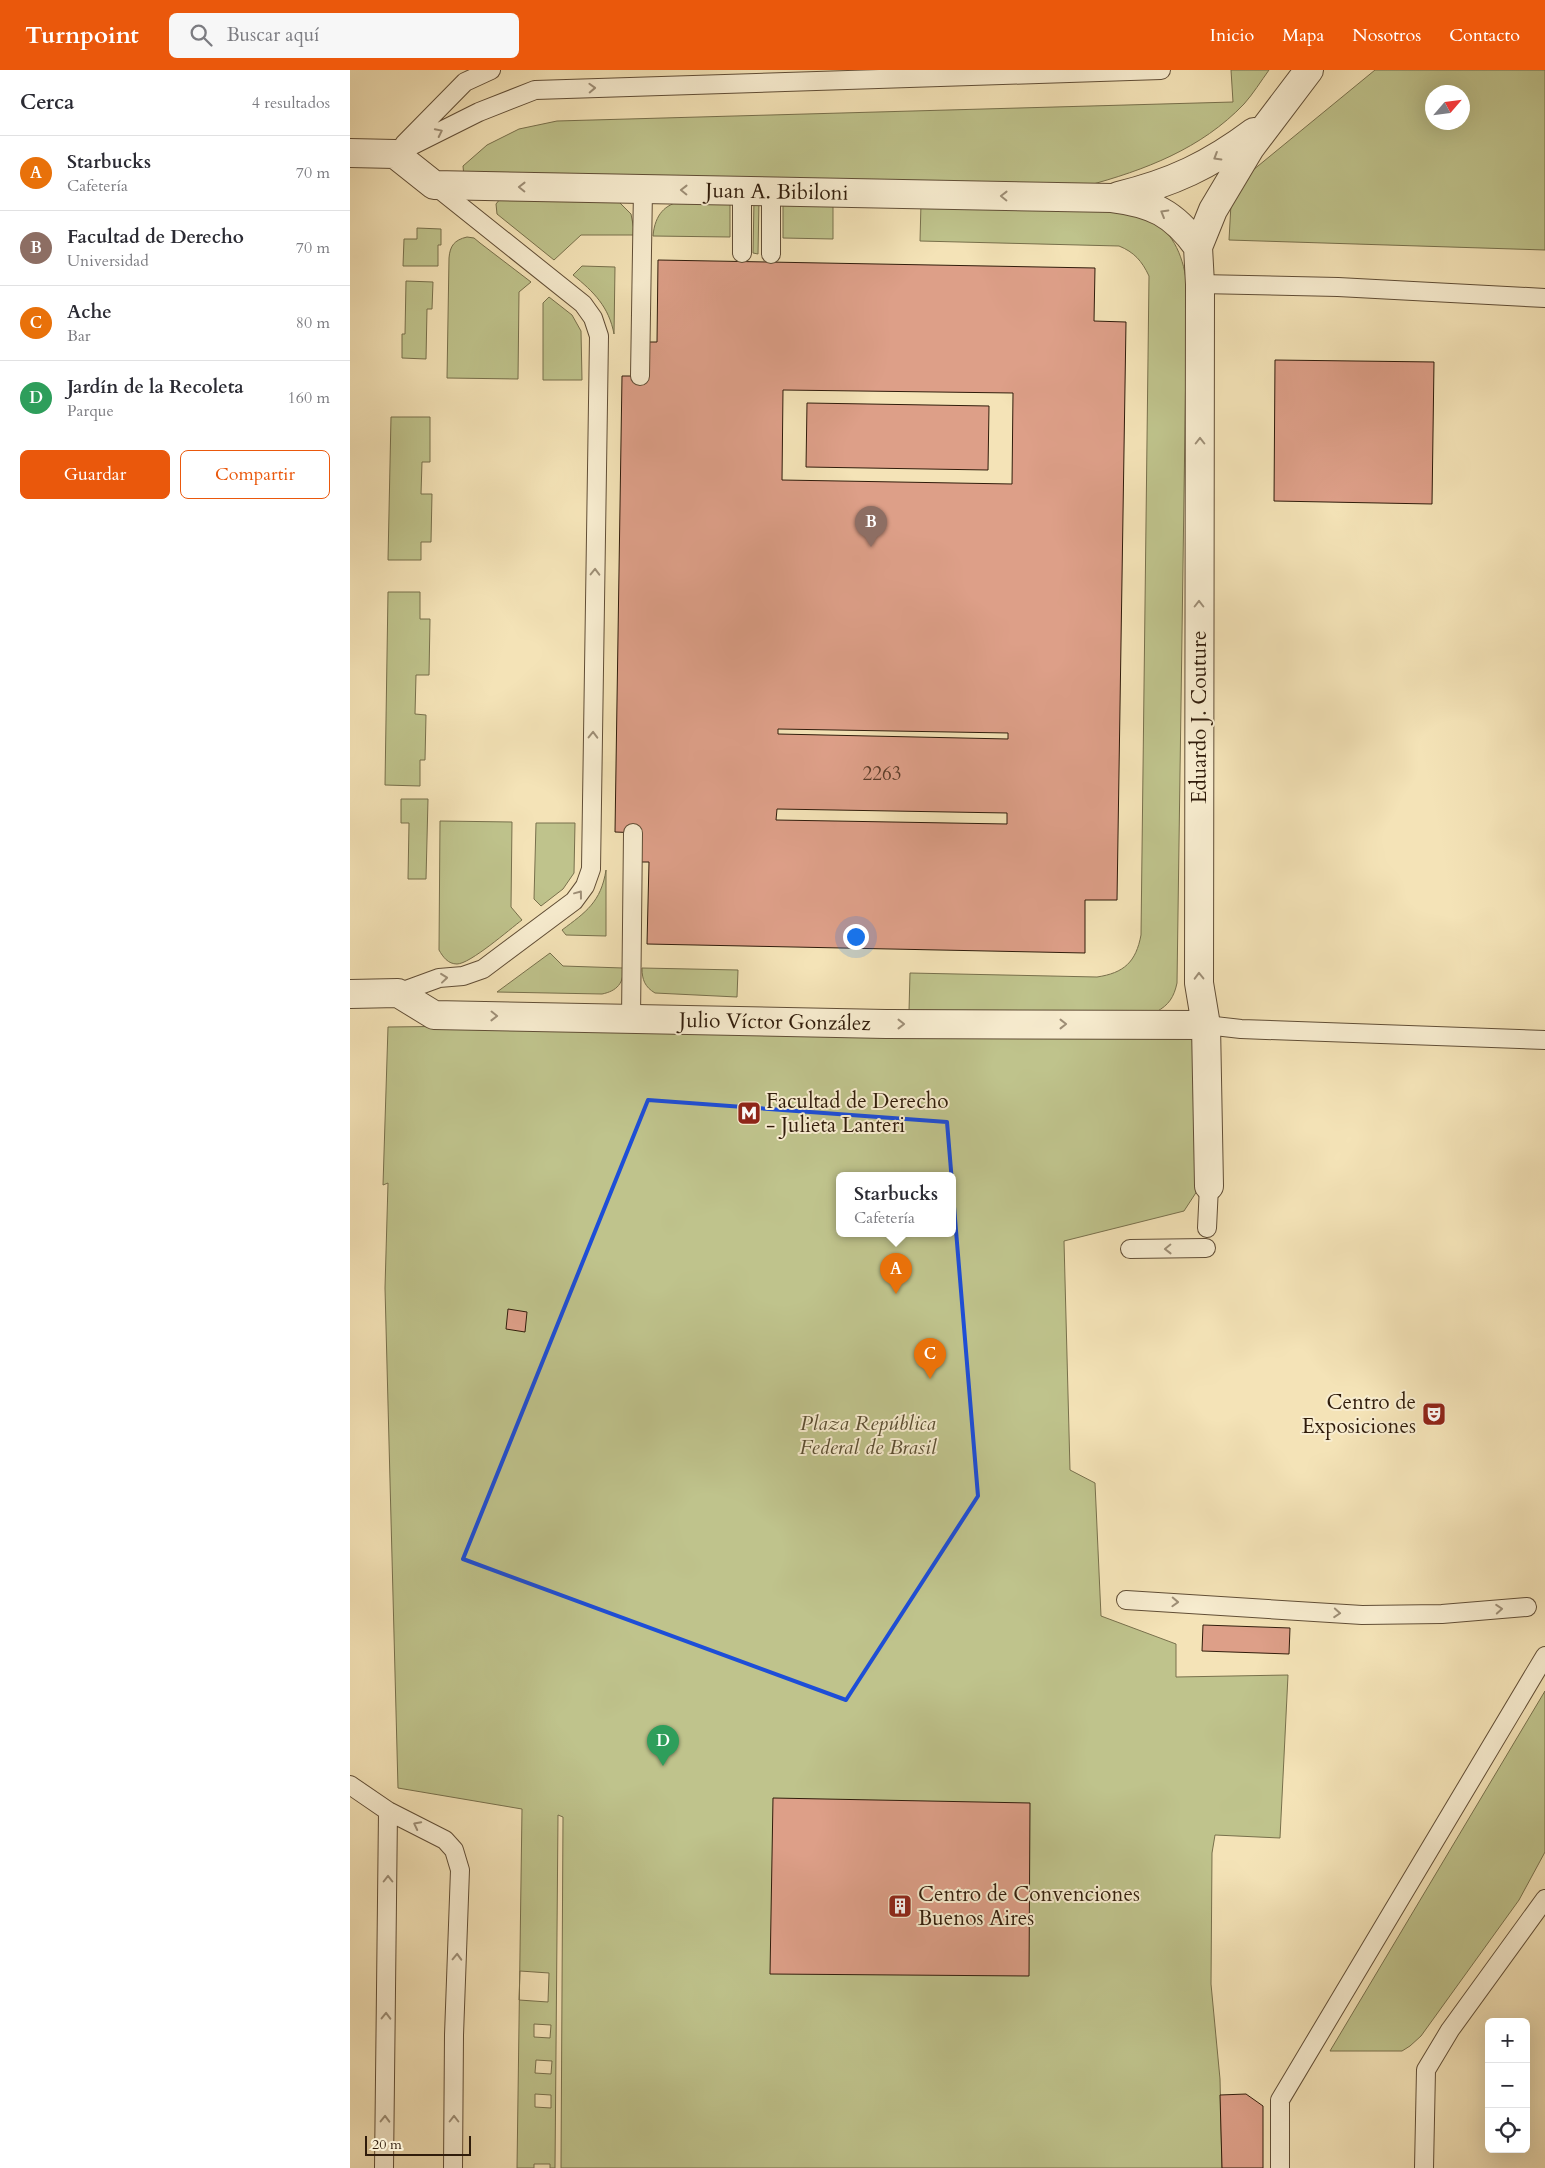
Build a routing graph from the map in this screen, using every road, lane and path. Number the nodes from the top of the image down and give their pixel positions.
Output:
1 (491, 70) edge
2 (1161, 70) edge
3 (1309, 70) edge
4 (1272, 119) junction
5 (350, 153) edge
6 (395, 154) junction
7 (434, 185) junction
8 (643, 189) junction
9 (742, 191) junction
10 (771, 191) junction
11 (1112, 198) junction
12 (1198, 247) junction
13 (742, 253) dead end
14 (770, 254) dead end
15 (1200, 284) junction
16 (1545, 298) edge
17 (640, 376) dead end
18 (633, 833) dead end
19 (398, 993) junction
20 (350, 994) edge
21 (631, 1019) junction
22 (1206, 1025) junction
23 (1545, 1040) edge
24 (1209, 1186) joint
25 (1207, 1228) dead end
26 (1206, 1248) dead end
27 (1130, 1249) dead end
28 (1126, 1600) dead end
29 (1528, 1607) dead end
30 (1545, 1656) edge
31 (350, 1785) edge
32 (388, 1811) junction
33 (1545, 1899) edge
34 (384, 2168) edge
35 (453, 2168) edge
36 (1280, 2168) edge
37 (1424, 2168) edge

1 - 6 lane
6 -> 2 lane
3 - 4 street
4 -> 11 street
4 - 12 street
5 - 6 street
6 - 7 street
8 -> 7 street, Juan A. Bibiloni
19 -> 7 lane
9 -> 8 street, Juan A. Bibiloni
8 - 17 lane
9 - 10 street, Juan A. Bibiloni
9 - 13 lane
11 -> 10 street, Juan A. Bibiloni
10 - 14 lane
12 -> 11 street, Juan A. Bibiloni
12 - 15 street, Eduardo J. Couture
15 - 16 lane
22 -> 15 street, Eduardo J. Couture
18 - 21 lane
19 - 20 street
19 -> 21 street, Julio Víctor González
21 -> 22 street, Julio Víctor González
22 - 23 lane
22 - 24 street, Eduardo J. Couture
24 - 25 lane
26 -> 27 lane
28 -> 29 lane
30 - 36 lane
31 - 32 lane
34 -> 32 lane
35 -> 32 lane
33 - 37 lane

